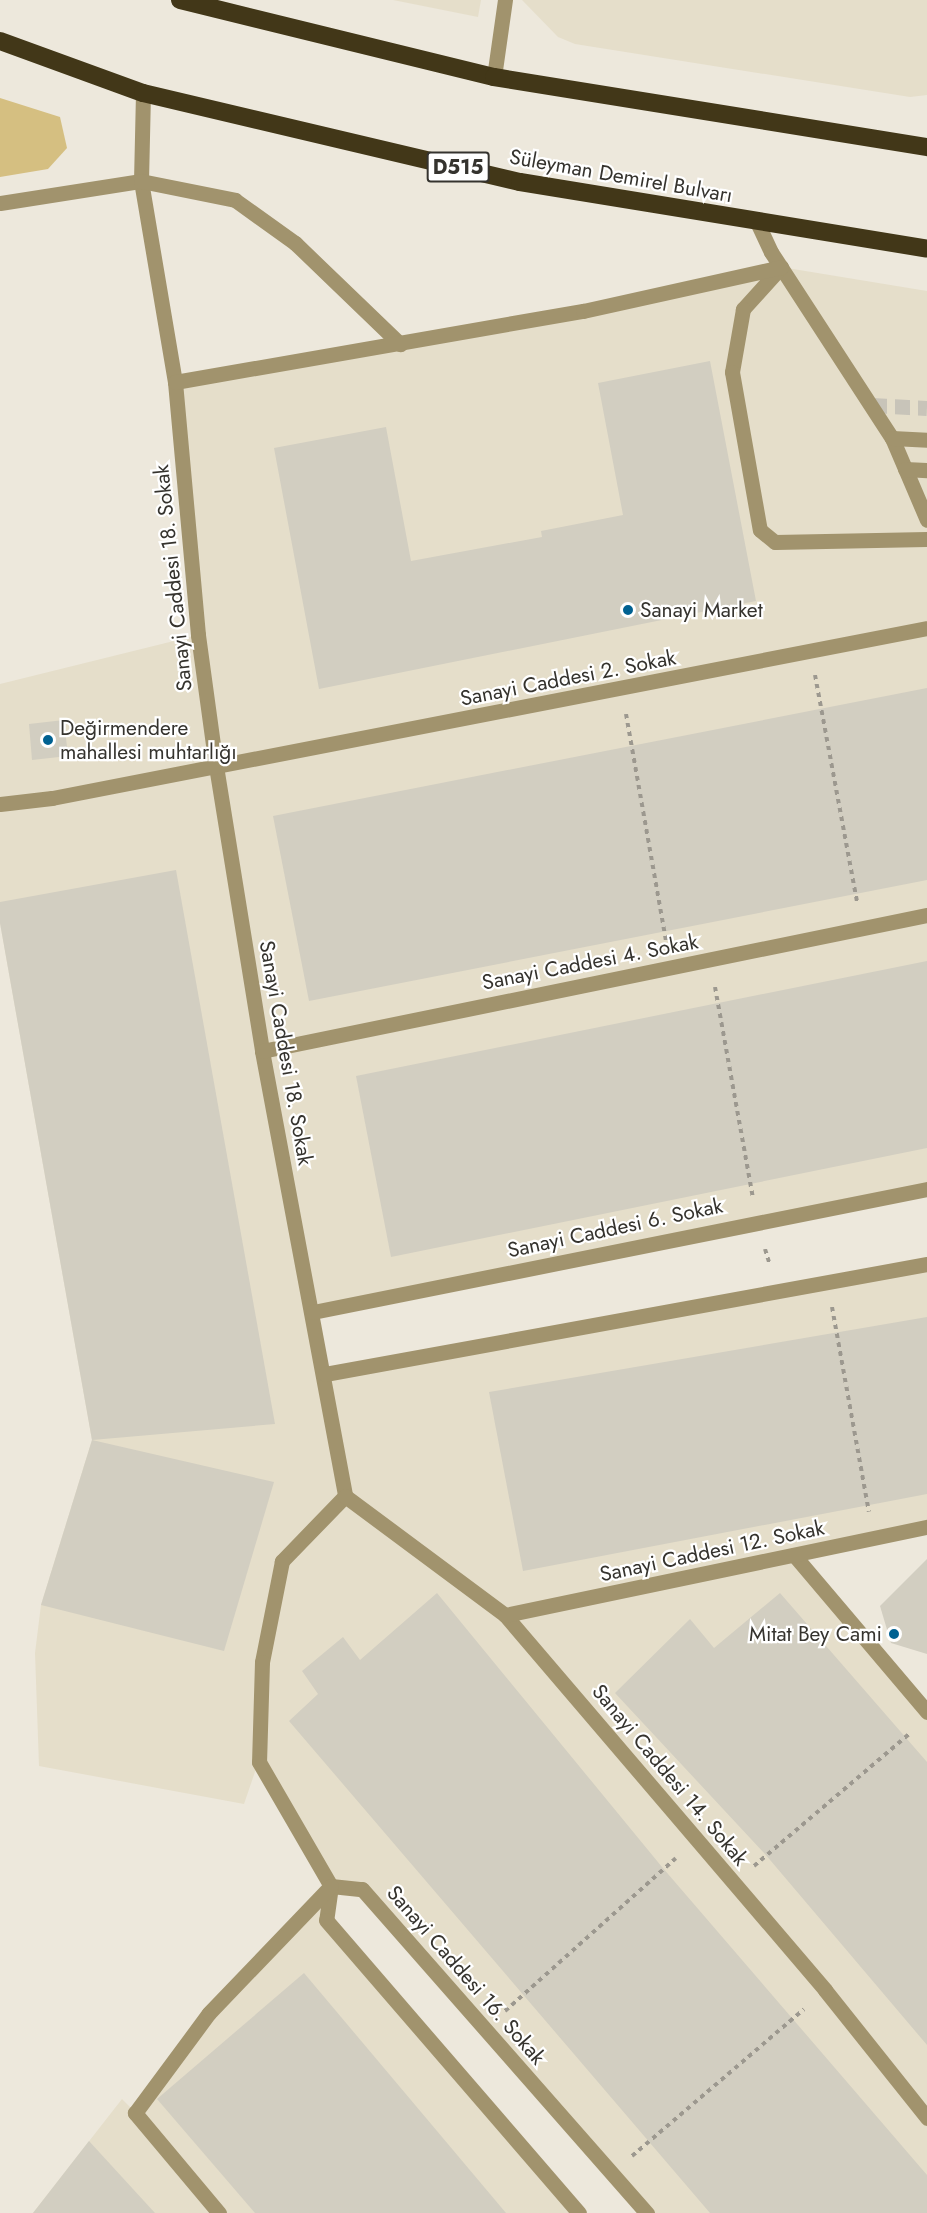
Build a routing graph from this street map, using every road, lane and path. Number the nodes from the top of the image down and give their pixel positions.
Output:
1 (180, 0) edge
2 (505, 0) edge
3 (0, 41) edge
4 (494, 77) junction
5 (143, 93) junction
6 (926, 146) edge
7 (141, 181) junction
8 (0, 202) edge
9 (757, 222) junction
10 (927, 249) edge
11 (781, 267) junction
12 (400, 344) junction
13 (175, 382) junction
14 (892, 438) junction
15 (927, 440) edge
16 (905, 469) junction
17 (927, 470) edge
18 (927, 520) edge
19 (927, 539) edge
20 (927, 628) edge
21 (810, 653) junction
22 (622, 689) junction
23 (216, 766) junction
24 (0, 804) edge
25 (927, 915) edge
26 (862, 928) junction
27 (710, 959) junction
28 (671, 967) junction
29 (262, 1051) junction
30 (927, 1189) edge
31 (757, 1220) junction
32 (927, 1264) edge
33 (828, 1283) junction
34 (778, 1292) junction
35 (313, 1312) junction
36 (325, 1374) junction
37 (345, 1496) junction
38 (927, 1527) edge
39 (874, 1539) junction
40 (794, 1555) junction
41 (505, 1615) junction
42 (927, 1712) edge
43 (918, 1726) dead end
44 (697, 1839) junction
45 (734, 1882) junction
46 (331, 1886) junction
47 (825, 1990) junction
48 (485, 2029) junction
49 (927, 2118) edge
50 (612, 2173) junction
51 (219, 2213) edge
52 (579, 2213) edge
53 (647, 2213) edge

1 - 4 highway
2 - 4 street
3 - 5 highway, Süleyman Demirel Bulvarı / D515
4 - 6 highway
5 - 7 street, Sanayi Caddesi 18. Sokak
5 - 9 highway, Süleyman Demirel Bulvarı / D515
7 - 8 street
7 - 12 street
7 - 13 street, Sanayi Caddesi 18. Sokak
9 - 10 highway, Süleyman Demirel Bulvarı / D515
9 - 11 street
11 - 12 street
11 - 14 street
11 - 19 street
12 - 13 street
13 - 23 street, Sanayi Caddesi 18. Sokak
14 - 15 street
14 - 16 street
16 - 17 street
16 - 18 street
20 - 21 street, Sanayi Caddesi 2. Sokak
21 - 22 street, Sanayi Caddesi 2. Sokak
21 - 26 path
22 - 23 street, Sanayi Caddesi 2. Sokak
22 - 28 path
23 - 24 street, Sanayi Caddesi 2. Sokak
23 - 29 street, Sanayi Caddesi 18. Sokak
25 - 26 street, Sanayi Caddesi 4. Sokak
26 - 27 street, Sanayi Caddesi 4. Sokak
27 - 28 street, Sanayi Caddesi 4. Sokak
27 - 31 path
28 - 29 street, Sanayi Caddesi 4. Sokak
29 - 35 street, Sanayi Caddesi 18. Sokak
30 - 31 street, Sanayi Caddesi 6. Sokak
31 - 34 path
31 - 35 street, Sanayi Caddesi 6. Sokak
32 - 33 street
33 - 34 street
33 - 39 path
34 - 36 street
35 - 36 street, Sanayi Caddesi 18. Sokak
36 - 37 street, Sanayi Caddesi 18. Sokak
37 - 41 street, Sanayi Caddesi 14. Sokak
37 - 46 street
38 - 39 street, Sanayi Caddesi 12. Sokak
39 - 40 street, Sanayi Caddesi 12. Sokak
40 - 41 street, Sanayi Caddesi 12. Sokak
40 - 42 street
41 - 44 street, Sanayi Caddesi 14. Sokak
43 - 45 path
44 - 45 street, Sanayi Caddesi 14. Sokak
44 - 48 path
45 - 47 street, Sanayi Caddesi 14. Sokak
46 - 48 street, Sanayi Caddesi 16. Sokak
46 - 51 street
46 - 52 street
47 - 49 street, Sanayi Caddesi 14. Sokak
47 - 50 path
48 - 50 street, Sanayi Caddesi 16. Sokak
50 - 53 street, Sanayi Caddesi 16. Sokak

